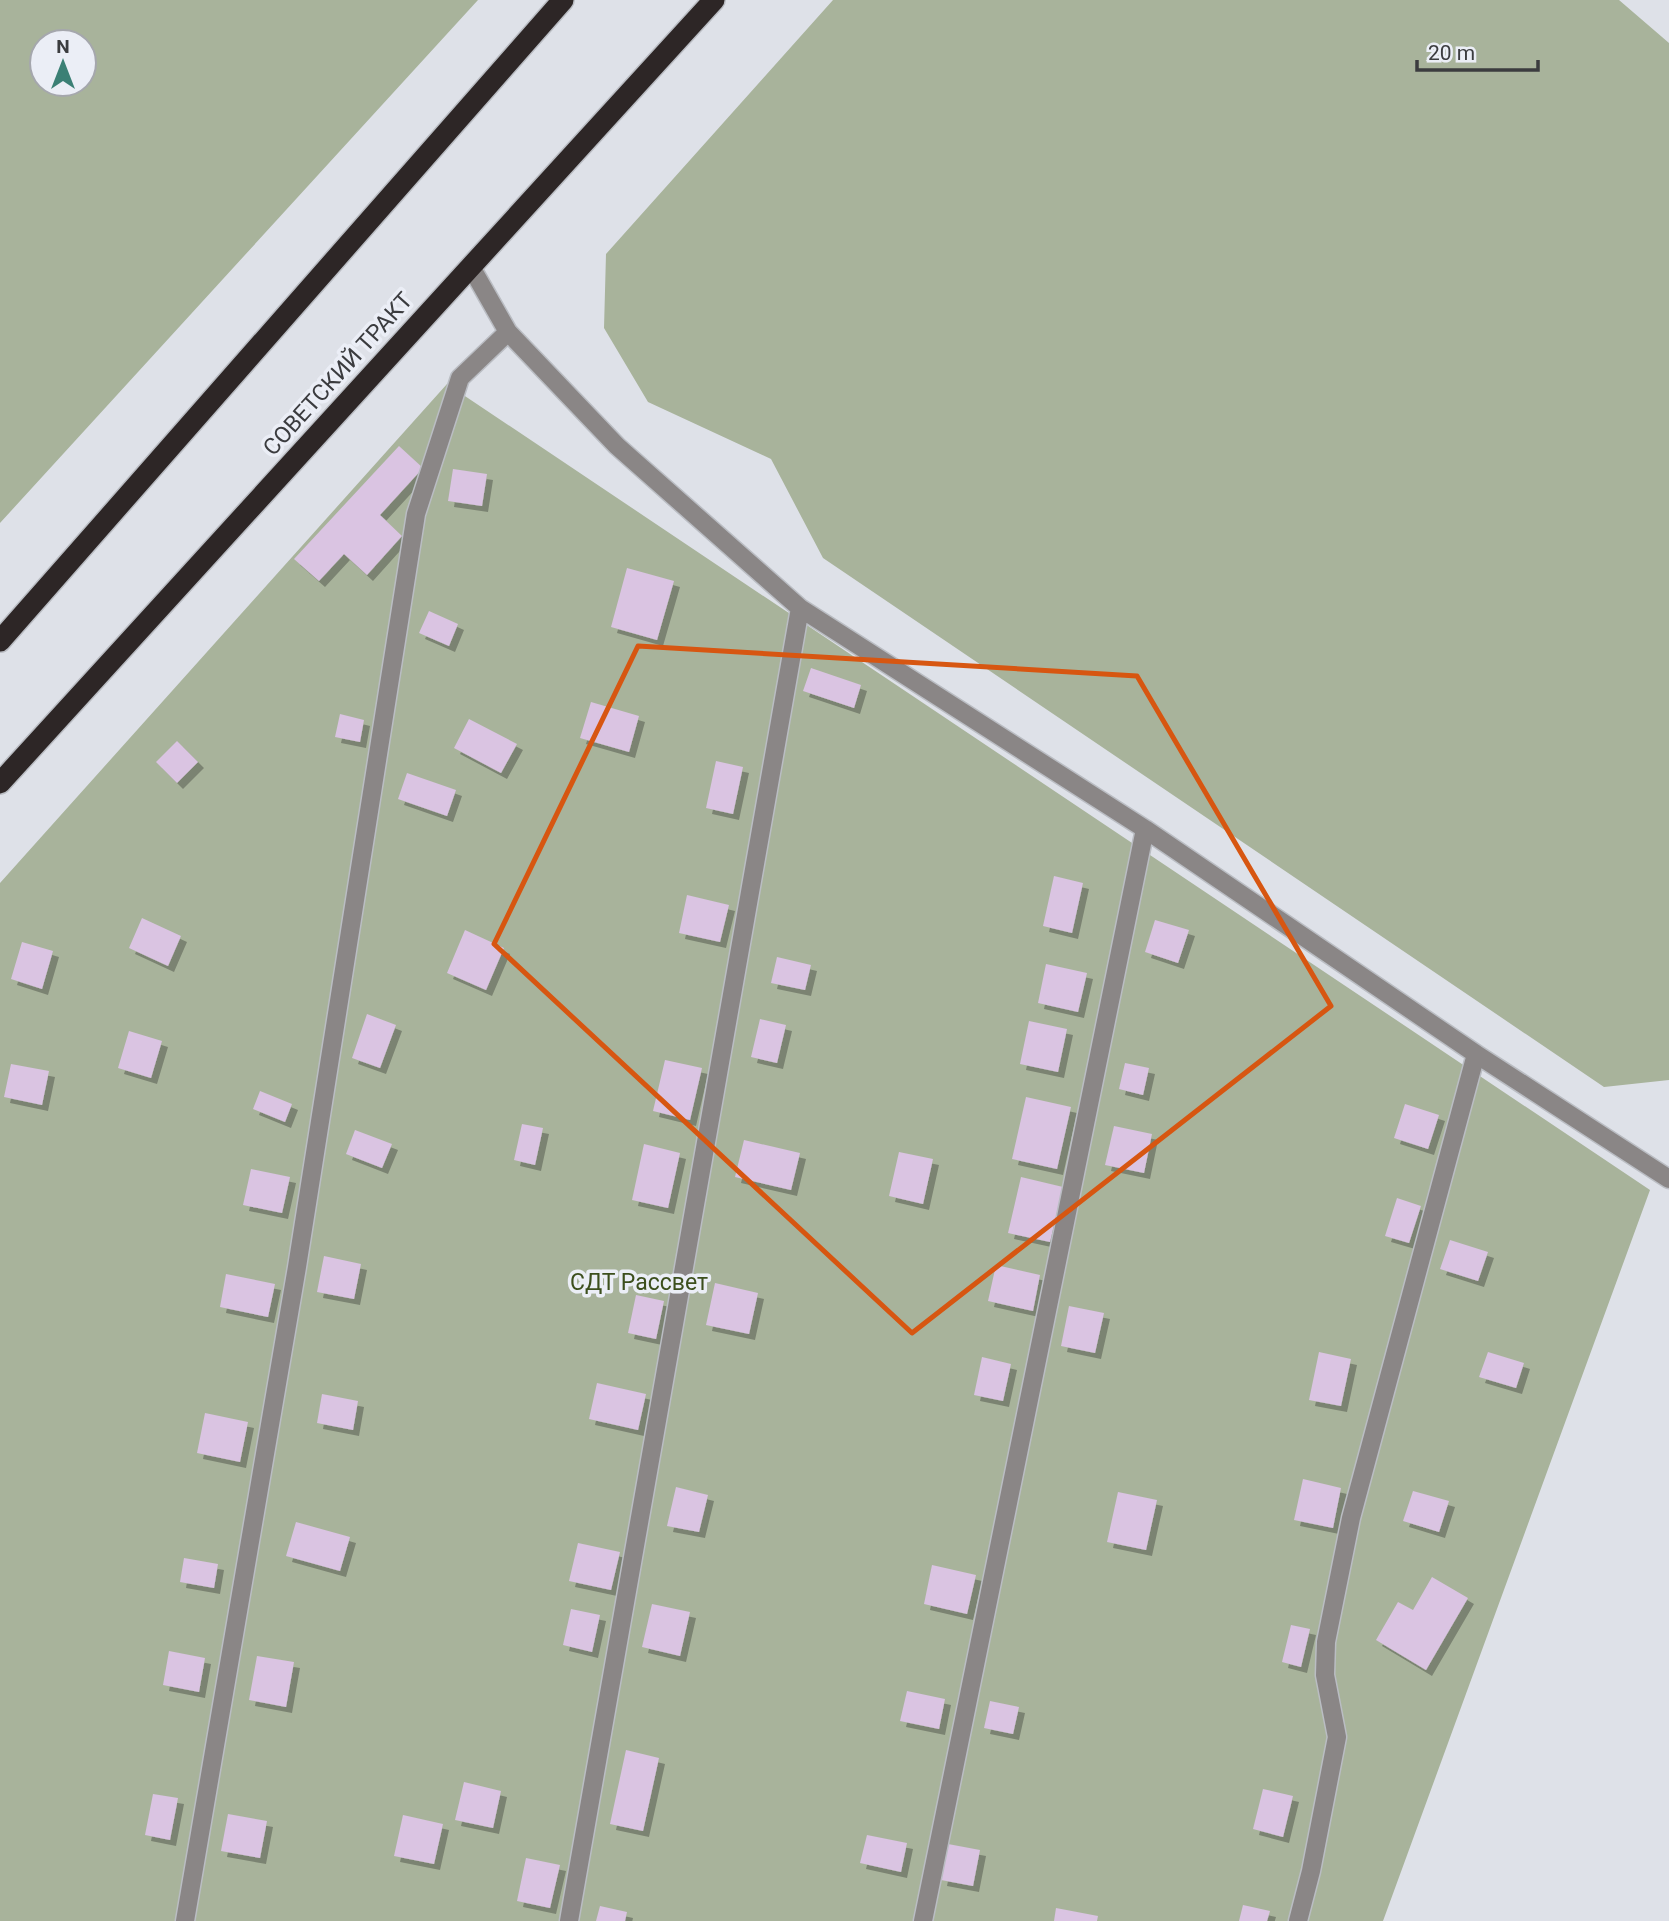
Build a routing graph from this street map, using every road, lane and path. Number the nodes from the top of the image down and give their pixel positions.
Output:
1 (563, 0) edge
2 (713, 0) edge
3 (471, 267) junction
4 (508, 332) junction
5 (800, 608) junction
6 (0, 641) edge
7 (0, 783) edge
8 (1145, 829) junction
9 (1476, 1054) junction
10 (1669, 1179) edge
11 (185, 1921) edge
12 (569, 1921) edge
13 (923, 1921) edge
14 (1298, 1921) edge

1 - 6 highway
2 - 3 highway, СОВЕТСКИЙ ТРАКТ
3 - 4 street
3 - 7 highway, СОВЕТСКИЙ ТРАКТ
4 - 5 street
4 - 11 street
5 - 8 street
5 - 12 street
8 - 9 street
8 - 13 street
9 - 10 street
9 - 14 street

